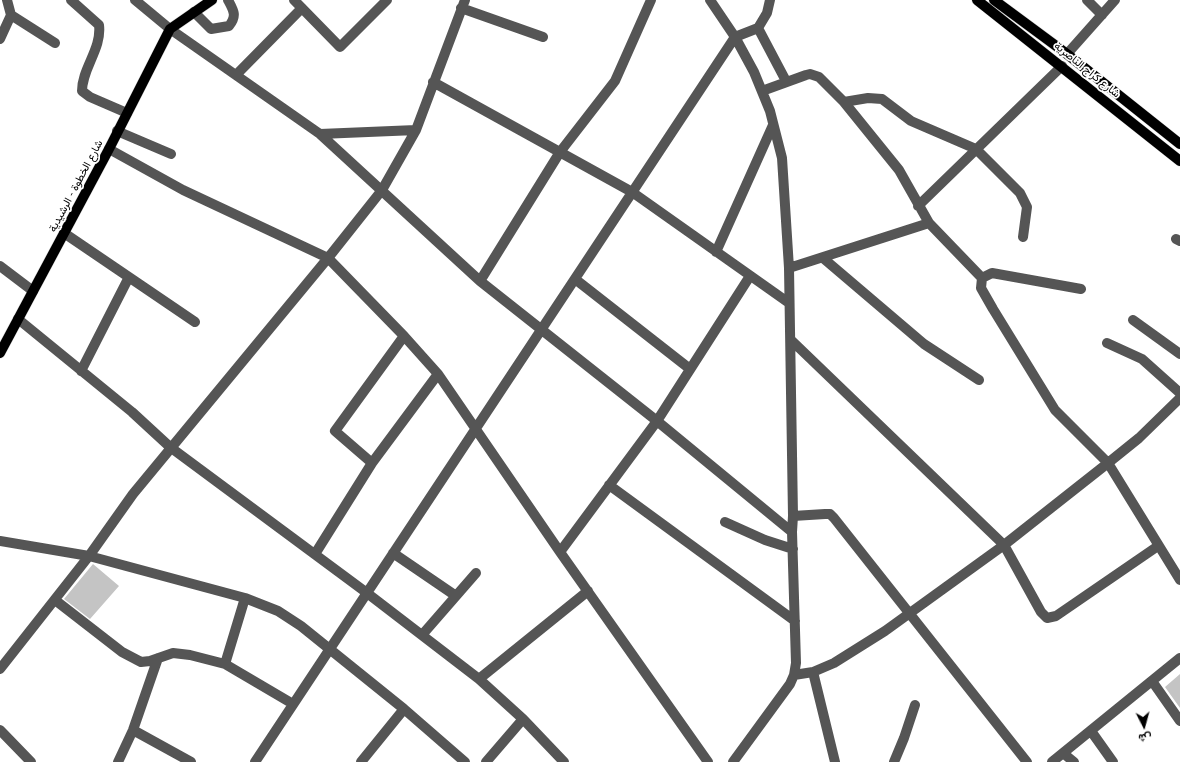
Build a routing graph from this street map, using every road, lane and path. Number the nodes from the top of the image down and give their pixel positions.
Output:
1 (7, 0) edge
2 (71, 0) edge
3 (135, 0) edge
4 (212, 0) edge
5 (228, 0) edge
6 (294, 0) edge
7 (386, 0) edge
8 (651, 0) edge
9 (710, 0) edge
10 (770, 0) edge
11 (977, 0) edge
12 (994, 0) edge
13 (1087, 0) edge
14 (1115, 0) edge
15 (463, 4) edge
16 (302, 8) junction
17 (194, 12) junction
18 (11, 15) junction
19 (1102, 15) junction
20 (758, 28) junction
21 (170, 29) junction
22 (543, 37) dead end
23 (735, 38) junction
24 (0, 39) edge
25 (55, 43) dead end
26 (1067, 54) junction
27 (1062, 66) junction
28 (236, 75) junction
29 (786, 81) junction
30 (433, 82) junction
31 (762, 91) junction
32 (844, 102) junction
33 (127, 113) junction
34 (774, 125) junction
35 (416, 130) junction
36 (117, 131) junction
37 (320, 134) junction
38 (1180, 144) edge
39 (109, 149) junction
40 (976, 149) junction
41 (560, 152) junction
42 (171, 154) dead end
43 (1180, 161) edge
44 (382, 190) junction
45 (632, 192) junction
46 (918, 206) junction
47 (929, 223) junction
48 (64, 234) junction
49 (1023, 237) dead end
50 (716, 252) junction
51 (328, 258) junction
52 (823, 258) junction
53 (0, 266) edge
54 (789, 268) junction
55 (750, 276) junction
56 (128, 277) junction
57 (982, 278) junction
58 (575, 279) junction
59 (480, 282) junction
60 (1081, 289) dead end
61 (33, 291) junction
62 (789, 303) junction
63 (18, 319) junction
64 (1133, 320) dead end
65 (195, 322) dead end
66 (541, 330) junction
67 (404, 336) junction
68 (791, 340) junction
69 (1107, 343) dead end
70 (0, 353) edge
71 (1180, 354) edge
72 (690, 369) junction
73 (82, 371) junction
74 (438, 374) junction
75 (979, 380) dead end
76 (1180, 393) edge
77 (1177, 401) edge
78 (1180, 413) edge
79 (657, 421) junction
80 (475, 430) junction
81 (170, 447) junction
82 (372, 463) junction
83 (1108, 464) junction
84 (609, 486) junction
85 (793, 516) junction
86 (725, 522) dead end
87 (792, 532) junction
88 (0, 541) edge
89 (1004, 545) junction
90 (1158, 546) junction
91 (793, 549) junction
92 (560, 552) junction
93 (393, 553) junction
94 (315, 554) junction
95 (89, 556) junction
96 (476, 573) dead end
97 (1180, 580) edge
98 (588, 591) junction
99 (367, 593) junction
100 (456, 596) junction
101 (245, 598) junction
102 (55, 600) junction
103 (909, 614) junction
104 (795, 621) junction
105 (422, 635) junction
106 (330, 649) junction
107 (158, 658) junction
108 (1180, 658) edge
109 (224, 664) junction
110 (0, 669) edge
111 (812, 672) junction
112 (794, 675) junction
113 (479, 678) junction
114 (1152, 681) junction
115 (293, 704) junction
116 (915, 705) dead end
117 (404, 709) junction
118 (523, 719) junction
119 (1180, 721) edge
120 (0, 730) edge
121 (133, 730) junction
122 (1090, 731) junction
123 (1063, 753) junction
124 (31, 762) edge
125 (118, 762) edge
126 (191, 762) edge
127 (255, 762) edge
128 (361, 762) edge
129 (465, 762) edge
130 (486, 762) edge
131 (564, 762) edge
132 (708, 762) edge
133 (733, 762) edge
134 (835, 762) edge
135 (894, 762) edge
136 (1027, 762) edge
137 (1052, 762) edge
138 (1074, 762) edge
139 (1113, 762) edge

1 - 18 street
2 - 33 street
3 - 21 street
4 - 17 main road
5 - 17 street
6 - 16 street
7 - 16 street
8 - 41 street
9 - 23 street
10 - 20 street
11 - 27 main road, شارع كراج الناصرية
12 - 26 main road, شارع كراج الناصرية
13 - 19 street
14 - 19 street
15 - 22 street
15 - 30 street
16 - 28 street
17 - 21 main road
18 - 24 street
18 - 25 street
19 - 26 street
20 - 23 street
20 - 29 street
21 - 28 street
21 - 33 main road, شارع الخطوة - الرشيدية
23 - 31 street
23 - 45 street
26 - 38 main road, شارع كراج الناصرية
27 - 40 street
27 - 43 main road, شارع كراج الناصرية
28 - 37 street
29 - 31 street
29 - 32 street
30 - 35 street
30 - 41 street
31 - 34 street
32 - 40 street
32 - 46 street
33 - 36 main road, شارع الخطوة - الرشيدية
34 - 50 street
34 - 54 street
35 - 37 street
35 - 44 street
36 - 39 main road, شارع الخطوة - الرشيدية
36 - 42 street
37 - 44 street
39 - 48 main road, شارع الخطوة - الرشيدية
39 - 51 street
40 - 46 street
40 - 49 street
41 - 45 street
41 - 59 street
44 - 51 street
44 - 59 street
45 - 50 street
45 - 58 street
46 - 47 street
47 - 52 street
47 - 57 street
48 - 56 street
48 - 61 main road, شارع الخطوة - الرشيدية
50 - 55 street
51 - 67 street
51 - 81 street
52 - 54 street
52 - 75 street
53 - 61 street
54 - 62 street
55 - 62 street
55 - 72 street
56 - 65 street
56 - 73 street
57 - 60 street
57 - 83 street
58 - 66 street
58 - 72 street
59 - 66 street
61 - 63 main road, شارع الخطوة - الرشيدية
62 - 68 street
63 - 70 main road, شارع الخطوة - الرشيدية
63 - 73 street
64 - 71 street
66 - 79 street
66 - 80 street
67 - 74 street
67 - 82 street
68 - 85 street
68 - 89 street
69 - 76 street
72 - 79 street
73 - 81 street
74 - 80 street
74 - 82 street
77 - 78 street
77 - 83 street
79 - 84 street
79 - 87 street
80 - 92 street
80 - 93 street
81 - 94 street
81 - 95 street
82 - 94 street
83 - 89 street
83 - 90 street
84 - 92 street
84 - 104 street
85 - 87 street
85 - 103 street
86 - 91 street
87 - 91 street
88 - 95 street
89 - 90 street
89 - 103 street
90 - 97 street
91 - 104 street
92 - 98 street
93 - 99 street
93 - 100 street
94 - 99 street
95 - 101 street
95 - 102 street
96 - 100 street
98 - 113 street
98 - 132 street
99 - 105 street
99 - 106 street
100 - 105 street
101 - 106 street
101 - 109 street
102 - 107 street
102 - 110 street
103 - 111 street
103 - 136 street
104 - 112 street
105 - 113 street
106 - 115 street
106 - 117 street
107 - 109 street
107 - 121 street
108 - 114 street
109 - 115 street
111 - 112 street
111 - 134 street
112 - 133 street
113 - 118 street
114 - 119 street
114 - 122 street
115 - 127 street
116 - 135 street
117 - 128 street
117 - 129 street
118 - 130 street
118 - 131 street
120 - 124 street
121 - 125 street
121 - 126 street
122 - 123 street
122 - 139 street
123 - 137 street
123 - 138 street

